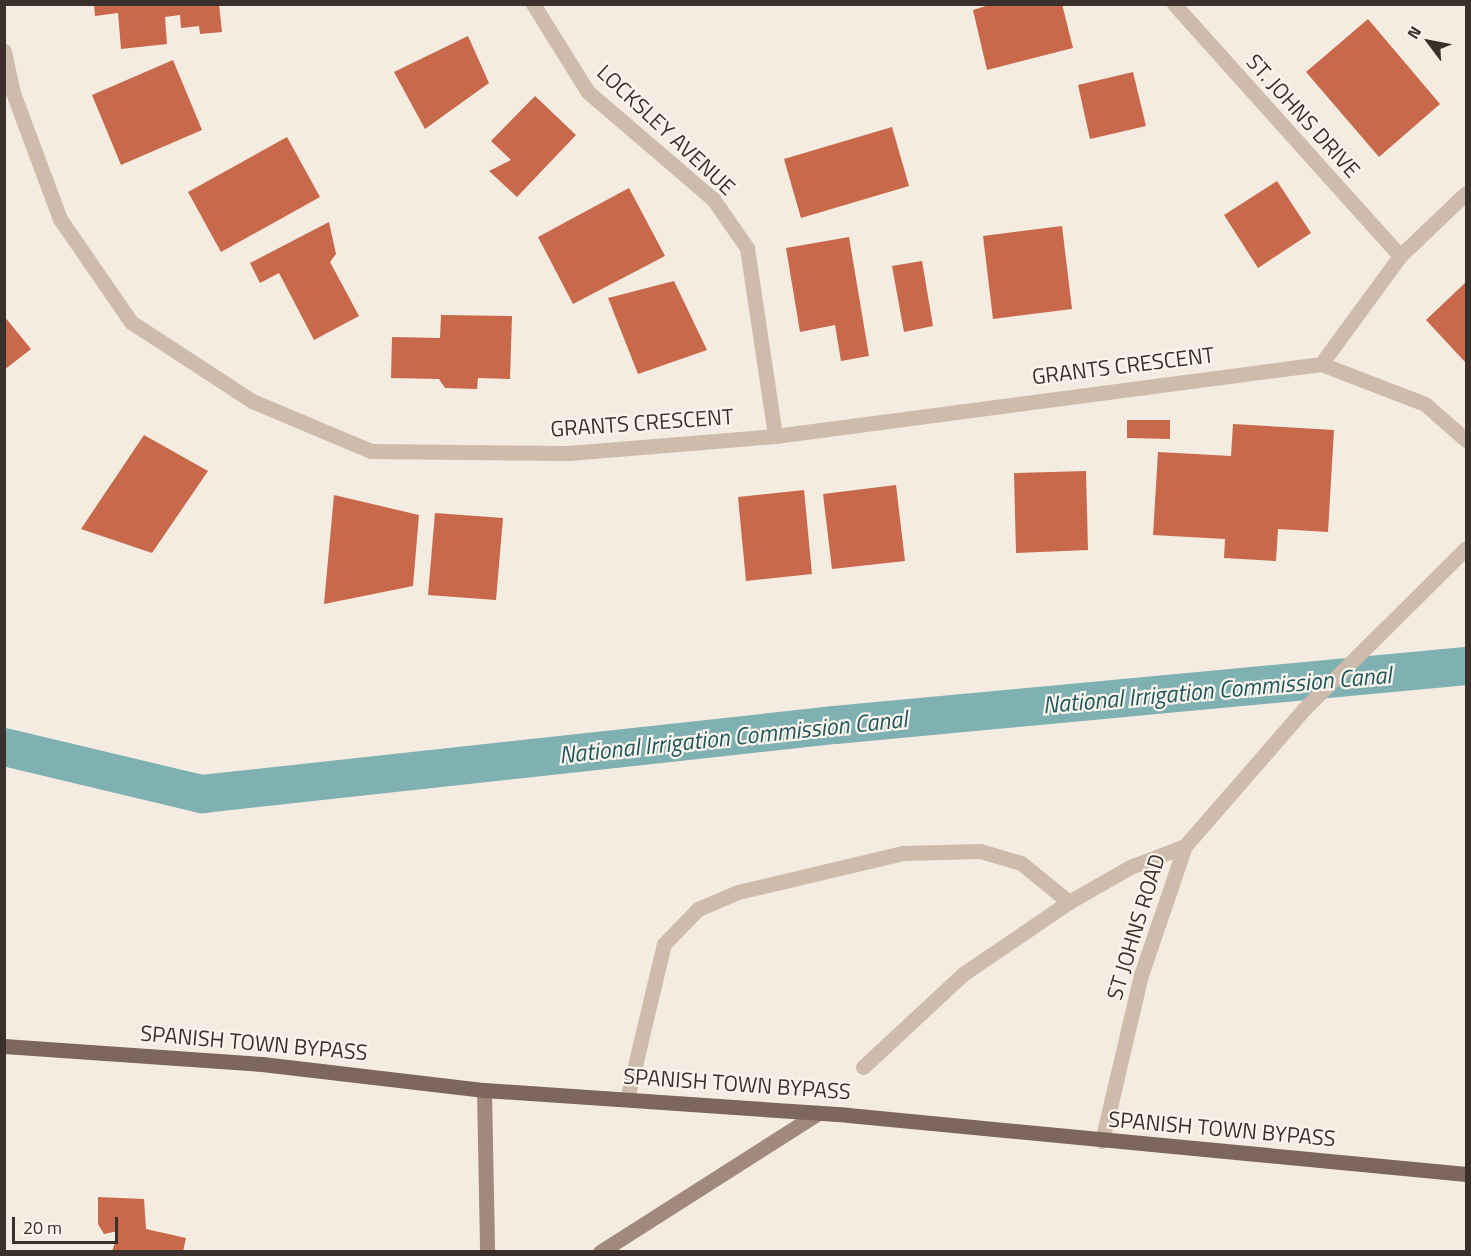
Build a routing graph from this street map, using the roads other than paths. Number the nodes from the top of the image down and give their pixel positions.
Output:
1 (533, 4) edge
2 (1174, 4) edge
3 (4, 51) edge
4 (1467, 193) edge
5 (1400, 256) junction
6 (1321, 364) junction
7 (775, 436) junction
8 (1467, 440) edge
9 (1467, 548) edge
10 (1185, 846) junction
11 (1069, 902) junction
12 (4, 1046) edge
13 (863, 1067) dead end
14 (484, 1090) junction
15 (627, 1099) junction
16 (818, 1113) junction
17 (1102, 1141) junction
18 (1467, 1174) edge
19 (606, 1250) edge
20 (487, 1251) edge

1 - 7 street, LOCKSLEY AVENUE
2 - 5 street, ST. JOHNS DRIVE
3 - 7 street, GRANTS CRESCENT
4 - 5 street
5 - 6 street
6 - 7 street, GRANTS CRESCENT
6 - 8 street, GRANTS CRESCENT
9 - 10 street, ST JOHNS ROAD
10 - 11 street
10 - 17 street, ST JOHNS ROAD
11 - 13 street
11 - 15 street
12 - 14 main road, SPANISH TOWN BYPASS
14 - 15 main road, SPANISH TOWN BYPASS
14 - 20 main road
15 - 16 main road, SPANISH TOWN BYPASS
16 - 17 main road, SPANISH TOWN BYPASS
16 - 19 main road
17 - 18 main road, SPANISH TOWN BYPASS

